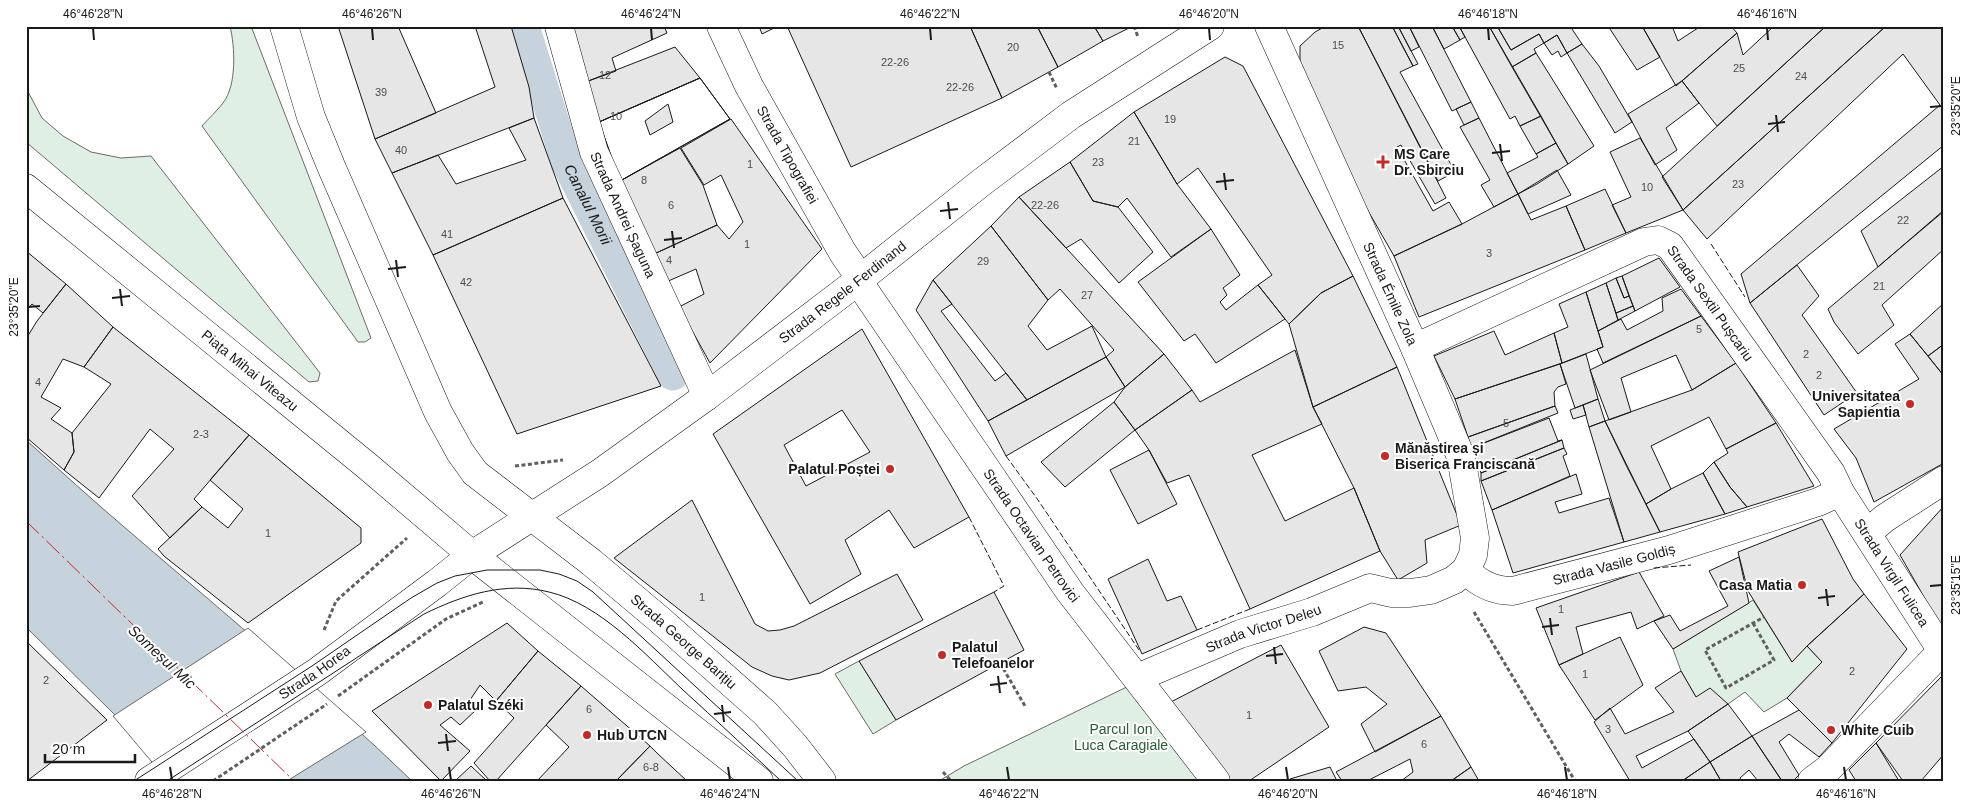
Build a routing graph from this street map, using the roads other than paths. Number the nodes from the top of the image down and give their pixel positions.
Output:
1 (284, 26) edge
2 (559, 26) edge
3 (721, 26) edge
4 (1210, 26) edge
5 (1269, 26) edge
6 (26, 188) edge
7 (860, 280) junction
8 (1415, 348) junction
9 (707, 396) junction
10 (1944, 480) edge
11 (1840, 492) junction
12 (532, 516) junction
13 (1867, 533) junction
14 (472, 555) junction
15 (1460, 575) junction
16 (1943, 653) edge
17 (1136, 678) junction
18 (1825, 777) edge
19 (150, 781) edge
20 (759, 781) edge
21 (822, 781) edge
22 (1216, 781) edge

1 - 12 street
2 - 9 street, Strada Andrei Șaguna
3 - 7 street, Strada Tipografiei
4 - 7 street, Strada Regele Ferdinand
5 - 8 street, Strada Émile Zola
6 - 14 street, Piața Mihai Viteazu
7 - 9 street, Strada Regele Ferdinand
7 - 17 street, Strada Octavian Petrovici
8 - 11 street, Strada Sextil Pușcariu
8 - 15 street, Strada Émile Zola
9 - 12 street, Strada Regele Ferdinand
10 - 13 street
11 - 13 street, Strada Virgil Fulicea
11 - 15 street, Strada Vasile Goldiș
12 - 14 street, Strada Regele Ferdinand
12 - 21 street, Strada George Barițiu
13 - 16 street, Strada Virgil Fulicea
14 - 19 street, Strada Horea
14 - 20 street
15 - 17 street, Strada Victor Deleu
16 - 18 street
17 - 22 street, Strada Octavian Petrovici

